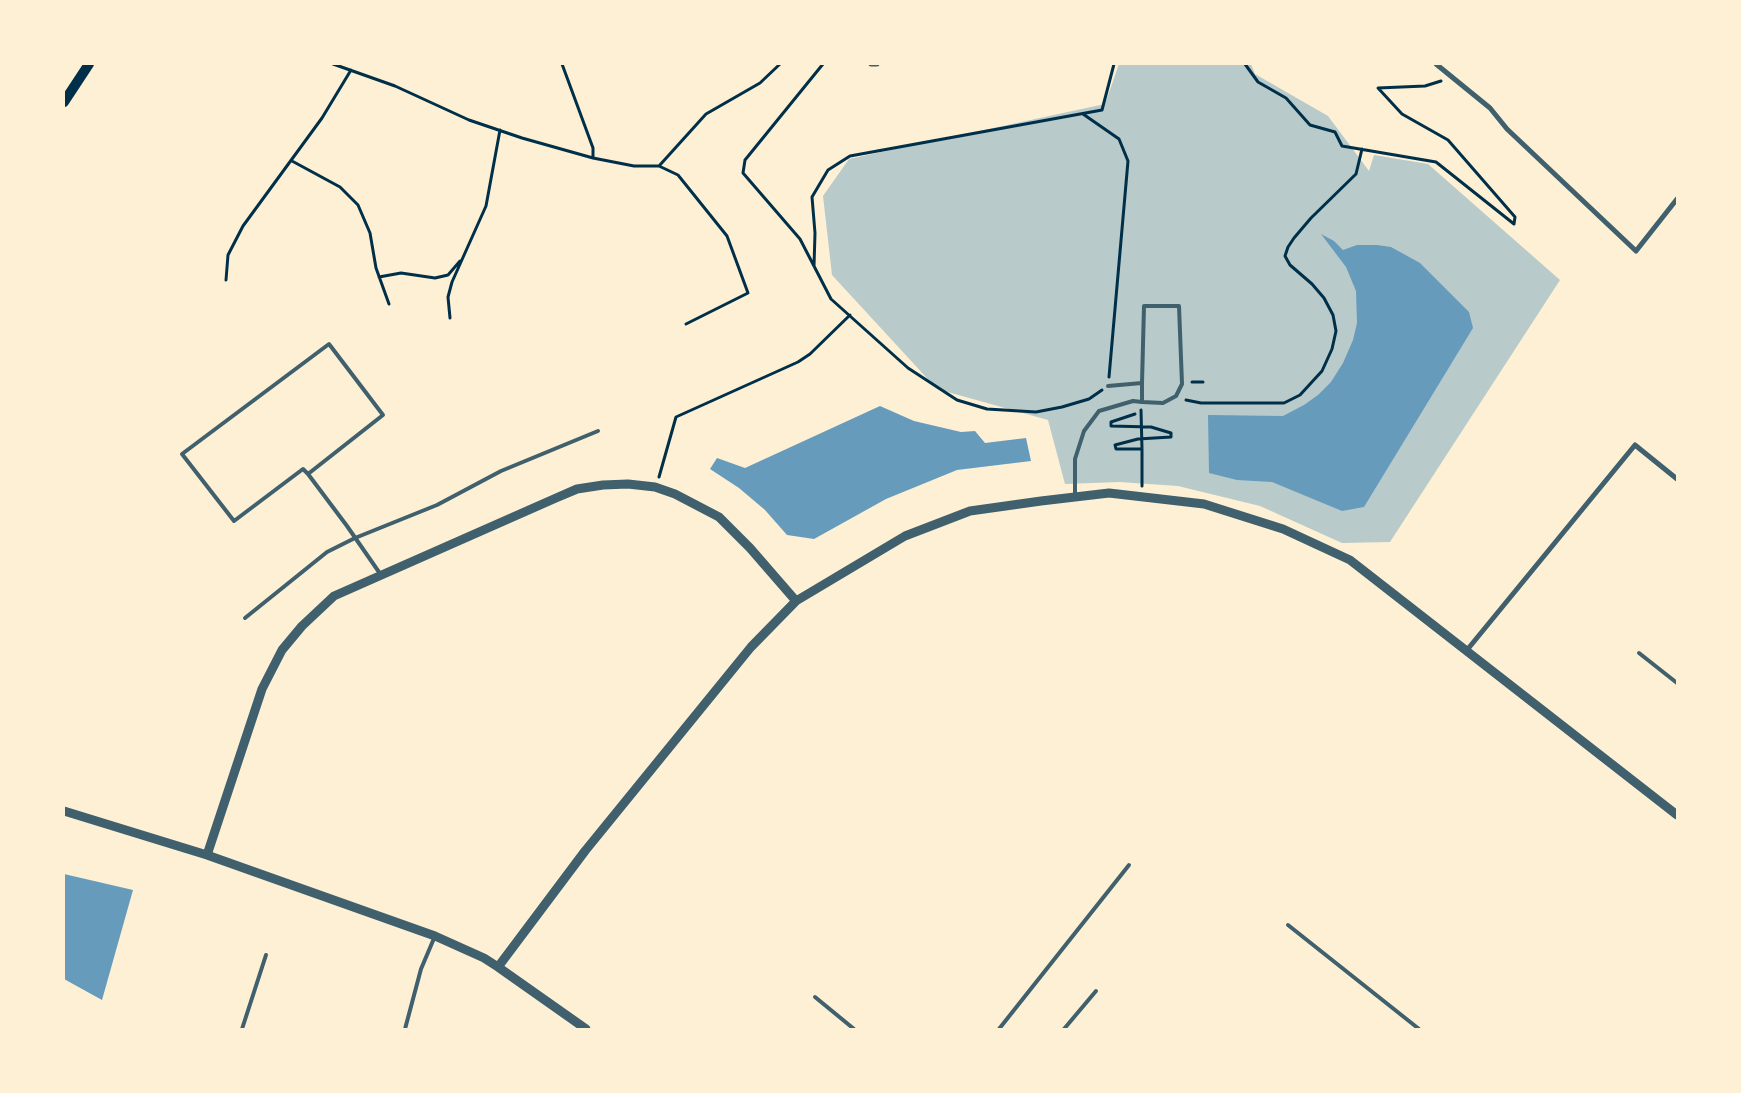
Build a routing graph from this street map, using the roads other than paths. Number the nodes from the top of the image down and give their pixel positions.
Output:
1 (89, 64) edge
2 (871, 64) edge
3 (877, 64) edge
4 (1436, 64) edge
5 (64, 102) edge
6 (1677, 199) edge
7 (1142, 383) junction
8 (1108, 386) road end
9 (1142, 402) junction
10 (598, 431) dead end
11 (308, 474) junction
12 (1677, 479) edge
13 (1075, 497) junction
14 (355, 538) junction
15 (381, 575) junction
16 (796, 601) junction
17 (245, 618) dead end
18 (1467, 650) junction
19 (1639, 653) dead end
20 (1677, 683) edge
21 (64, 811) edge
22 (1677, 814) edge
23 (207, 856) junction
24 (1129, 865) dead end
25 (1288, 925) dead end
26 (435, 936) junction
27 (266, 955) dead end
28 (498, 967) junction
29 (1096, 991) dead end
30 (815, 997) dead end
31 (242, 1029) edge
32 (405, 1029) edge
33 (586, 1029) edge
34 (854, 1029) edge
35 (998, 1029) edge
36 (1064, 1029) edge
37 (1419, 1029) edge

1 - 5 main road
2 - 3 street
4 - 6 street
7 - 8 lane
7 - 9 lane
7 - 9 lane
9 - 13 lane
10 - 14 lane
11 - 11 lane
11 - 14 lane
12 - 18 street
13 - 16 street
13 - 18 street
14 - 15 lane
14 - 17 lane
15 - 16 street
15 - 23 street
16 - 28 street
18 - 22 street
19 - 20 lane
21 - 23 street
23 - 26 street
24 - 35 lane
25 - 37 lane
26 - 28 street
26 - 32 lane
27 - 31 lane
28 - 33 street
29 - 36 lane
30 - 34 lane

